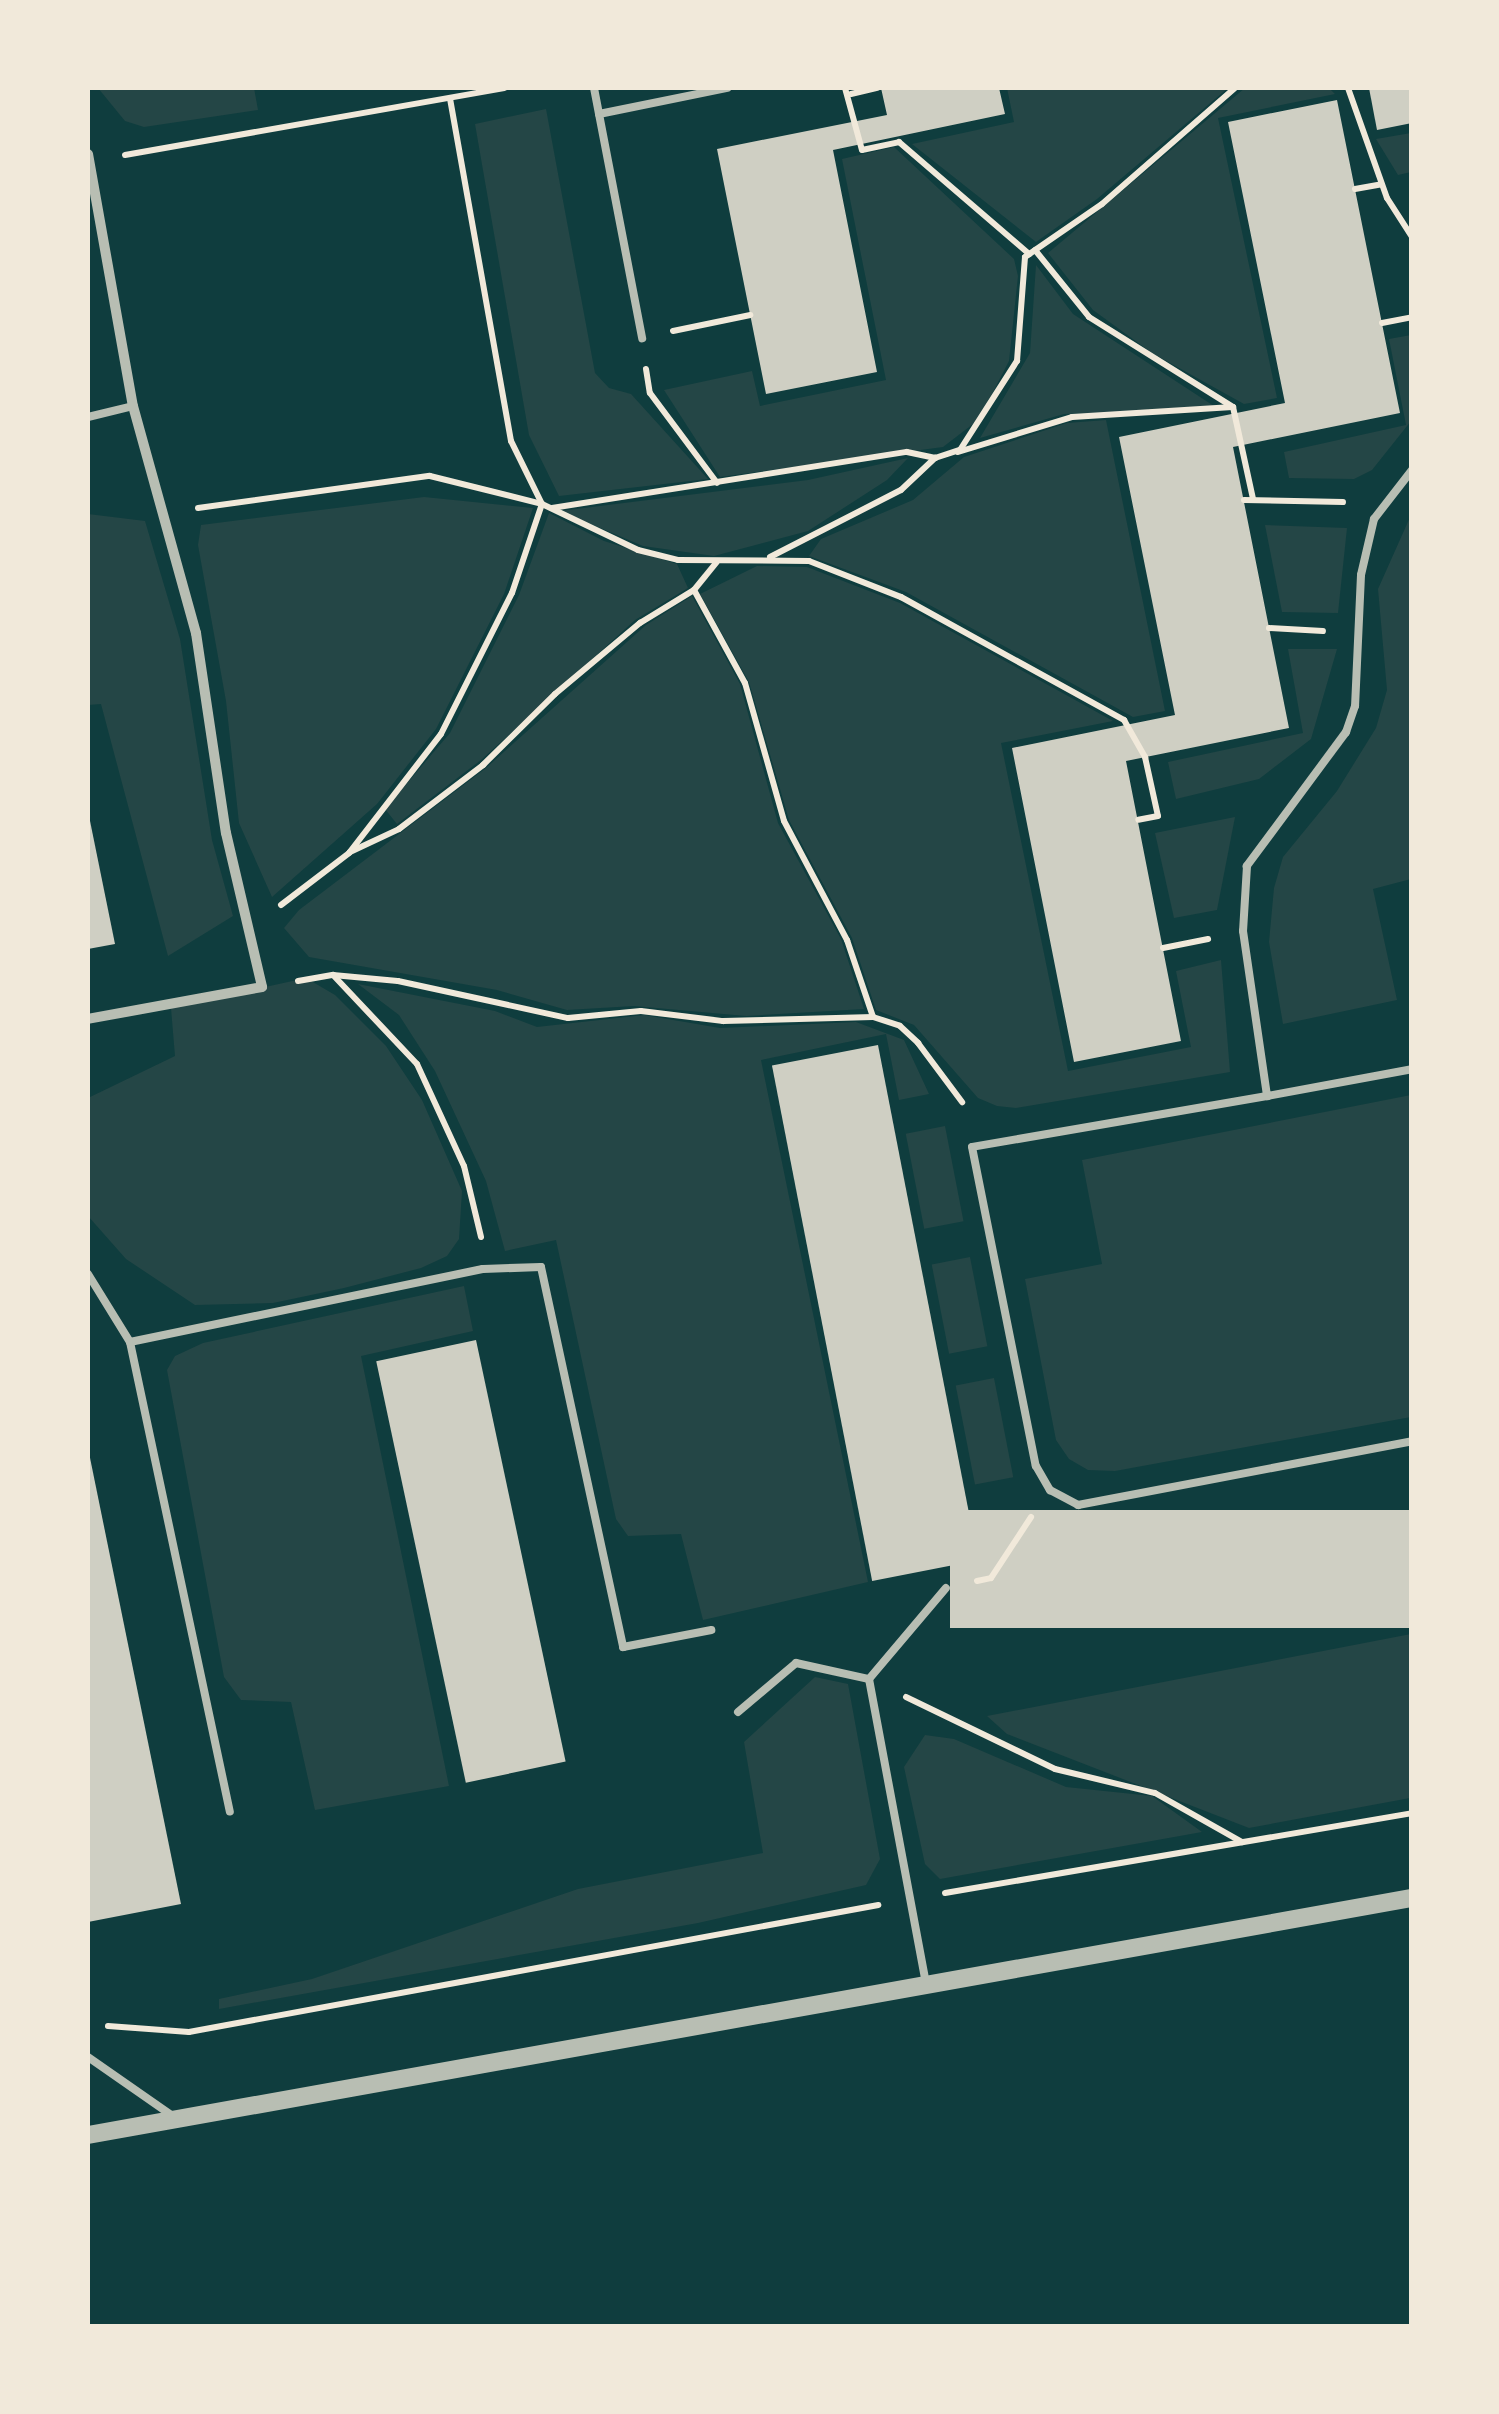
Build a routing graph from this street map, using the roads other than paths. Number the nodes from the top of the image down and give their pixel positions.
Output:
1 (594, 88) edge
2 (727, 88) edge
3 (599, 114) junction
4 (88, 157) edge
5 (642, 338) road end
6 (133, 406) junction
7 (88, 417) edge
8 (1412, 470) edge
9 (88, 1019) edge
10 (1412, 1069) edge
11 (1267, 1096) junction
12 (88, 1274) edge
13 (130, 1342) junction
14 (1412, 1441) edge
15 (946, 1588) road end
16 (711, 1630) dead end
17 (869, 1679) junction
18 (738, 1712) dead end
19 (230, 1810) dead end
20 (1412, 1898) edge
21 (926, 1986) junction
22 (88, 2057) edge
23 (178, 2120) junction
24 (88, 2135) edge

1 - 3 lane
2 - 3 lane
3 - 5 lane
4 - 6 street
6 - 7 lane
6 - 9 street
8 - 11 lane
10 - 11 lane
11 - 14 lane
12 - 13 lane
13 - 16 lane
13 - 19 lane
15 - 17 lane
17 - 18 lane
17 - 21 lane
20 - 21 street
21 - 23 street
22 - 23 lane
23 - 24 street

